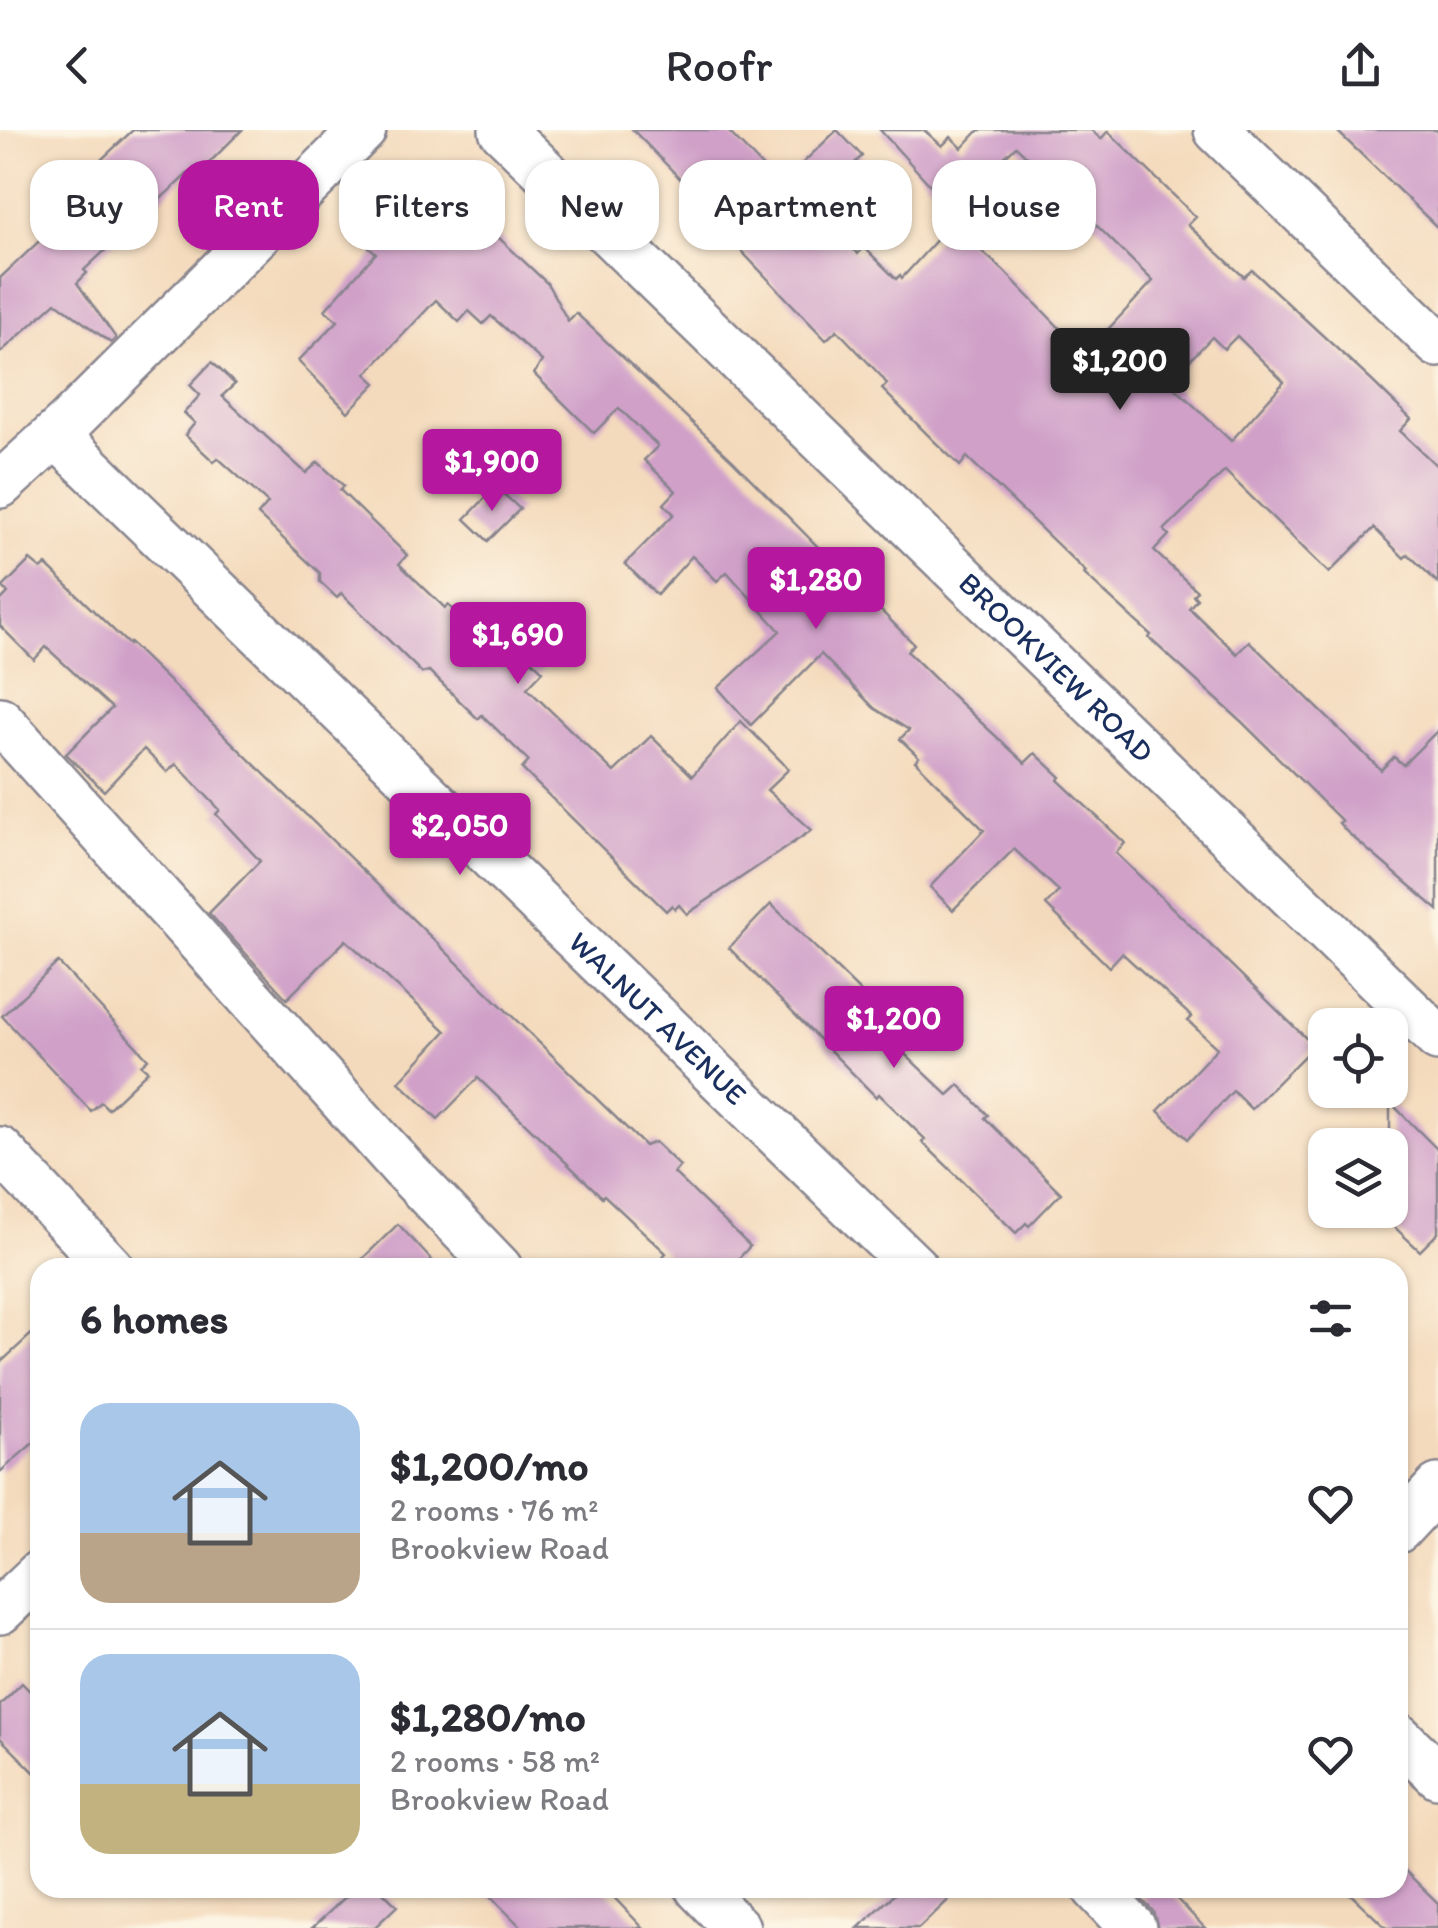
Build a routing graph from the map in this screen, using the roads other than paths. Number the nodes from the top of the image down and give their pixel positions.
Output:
1 (363, 130) edge
2 (502, 130) edge
3 (1217, 130) edge
4 (1438, 344) edge
5 (56, 435) junction
6 (0, 485) edge
7 (0, 720) edge
8 (1438, 1038) edge
9 (0, 1150) edge
10 (102, 1258) edge
11 (489, 1258) edge
12 (905, 1258) edge
13 (1438, 1487) edge
14 (1408, 1519) edge
15 (30, 1582) edge
16 (0, 1611) edge
17 (1408, 1746) edge
18 (1438, 1775) edge
19 (708, 1898) edge
20 (1104, 1898) edge
21 (737, 1928) edge
22 (1133, 1928) edge

1 - 5 street
2 - 8 street, BROOKVIEW ROAD
3 - 4 street
5 - 6 street
5 - 12 street, WALNUT AVENUE
7 - 11 street
9 - 10 street
13 - 14 street
15 - 16 street
17 - 18 street
19 - 21 street
20 - 22 street

